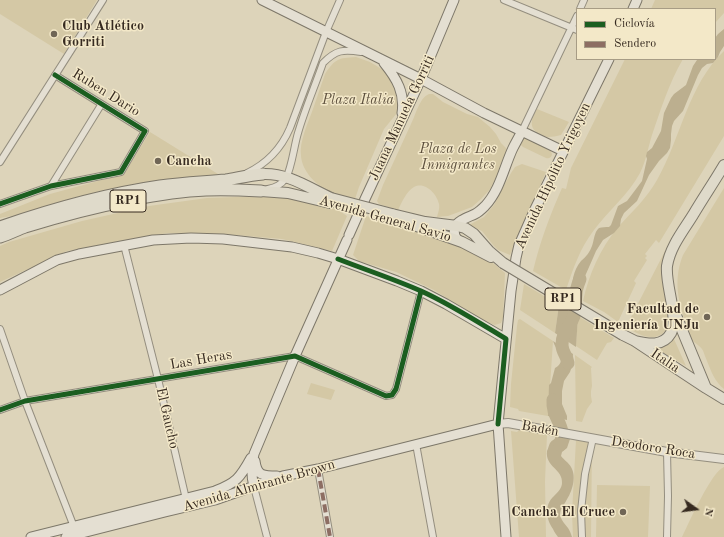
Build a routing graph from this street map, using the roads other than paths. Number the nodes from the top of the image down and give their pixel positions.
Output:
1 (103, 0) edge
2 (262, 0) edge
3 (340, 0) edge
4 (454, 0) edge
5 (504, 0) edge
6 (574, 29) edge
7 (326, 32) junction
8 (366, 53) junction
9 (382, 60) junction
10 (608, 60) edge
11 (55, 75) junction
12 (421, 79) junction
13 (101, 104) junction
14 (401, 121) junction
15 (522, 131) junction
16 (563, 151) junction
17 (0, 162) edge
18 (724, 165) edge
19 (262, 174) joint
20 (286, 177) junction
21 (236, 178) junction
22 (51, 186) junction
23 (261, 191) junction
24 (331, 200) junction
25 (0, 204) edge
26 (392, 216) junction
27 (469, 217) junction
28 (21, 219) junction
29 (0, 222) edge
30 (438, 224) junction
31 (456, 226) junction
32 (0, 227) edge
33 (0, 237) edge
34 (462, 242) junction
35 (124, 245) junction
36 (338, 259) junction
37 (503, 263) junction
38 (0, 290) edge
39 (421, 291) junction
40 (672, 307) junction
41 (0, 329) edge
42 (506, 339) junction
43 (635, 341) junction
44 (295, 356) junction
45 (158, 379) junction
46 (706, 388) junction
47 (724, 399) edge
48 (25, 401) junction
49 (0, 410) edge
50 (498, 424) junction
51 (582, 436) joint
52 (594, 438) junction
53 (416, 444) junction
54 (668, 452) junction
55 (254, 454) junction
56 (724, 459) edge
57 (318, 468) junction
58 (284, 476) junction
59 (254, 486) junction
60 (186, 498) junction
61 (78, 532) edge
62 (31, 537) edge
63 (66, 537) edge
64 (267, 537) edge
65 (330, 537) edge
66 (433, 537) edge
67 (506, 537) edge
68 (582, 537) edge
69 (667, 537) edge

1 - 11 street
2 - 7 main road
3 - 7 street
4 - 12 main road, Juana Manuela Gorriti
5 - 6 street
6 - 15 street
7 - 8 main road
7 - 21 street, RP1
8 - 9 main road
8 - 20 street
9 - 12 main road
9 - 14 main road
10 - 16 main road, Avenida Hipólito Yrigoyen
11 - 13 street, Ruben Dario
11 - 17 street
12 - 14 main road, Juana Manuela Gorriti
12 - 15 main road
13 - 22 street
13 - 22 street, Ruben Dario
14 - 36 main road, Juana Manuela Gorriti
15 - 16 main road
15 - 27 main road, RP1
16 - 42 main road, Avenida Hipólito Yrigoyen
18 - 40 main road
19 - 20 main road, Avenida General Savio / RP1
19 - 21 highway, Avenida General Savio / RP1
20 - 23 street
20 - 24 main road, Avenida General Savio / RP1
21 - 28 highway, Avenida General Savio / RP1
22 - 25 street
23 - 24 main road, Avenida General Savio / RP1
23 - 33 highway, Avenida General Savio / RP1
24 - 26 main road, Avenida General Savio / RP1
26 - 30 main road, Avenida General Savio / RP1
26 - 34 main road, Avenida General Savio / RP1
27 - 30 main road, RP1
27 - 31 main road, RP1
28 - 29 highway
28 - 32 highway, Avenida General Savio / RP1
30 - 31 main road, Avenida General Savio / RP1
31 - 34 main road
31 - 37 main road, Avenida General Savio / RP1
34 - 37 main road, Avenida General Savio / RP1
35 - 36 main road
35 - 38 main road
35 - 45 street, El Gaucho
36 - 39 main road
36 - 44 main road, Juana Manuela Gorriti
37 - 43 main road, Italia / RP1, bridge
39 - 42 main road
39 - 44 street
40 - 43 main road
40 - 46 main road
41 - 48 street
42 - 50 main road, Avenida Hipólito Yrigoyen
43 - 46 main road, Italia
44 - 45 street, Las Heras
44 - 55 main road, Juana Manuela Gorriti
45 - 48 street, Las Heras
45 - 60 street, El Gaucho
46 - 47 main road, Italia
48 - 49 street, Las Heras
48 - 61 street
50 - 51 street, Badén
50 - 53 main road, Avenida Almirante Brown
50 - 67 main road, Avenida Hipólito Yrigoyen
51 - 52 street, Deodoro Roca
52 - 54 street, Deodoro Roca
52 - 68 street
53 - 57 main road, Avenida Almirante Brown
53 - 66 street
54 - 56 street, Deodoro Roca
54 - 69 street
55 - 58 main road
55 - 59 main road, Juana Manuela Gorriti
55 - 60 main road, Avenida Almirante Brown
57 - 58 main road, Avenida Almirante Brown
57 - 65 street
58 - 59 main road, Avenida Almirante Brown
59 - 61 main road, Avenida Almirante Brown
59 - 64 street
60 - 61 main road, Avenida Almirante Brown
61 - 62 main road, Avenida Almirante Brown
61 - 63 main road, Avenida Almirante Brown

